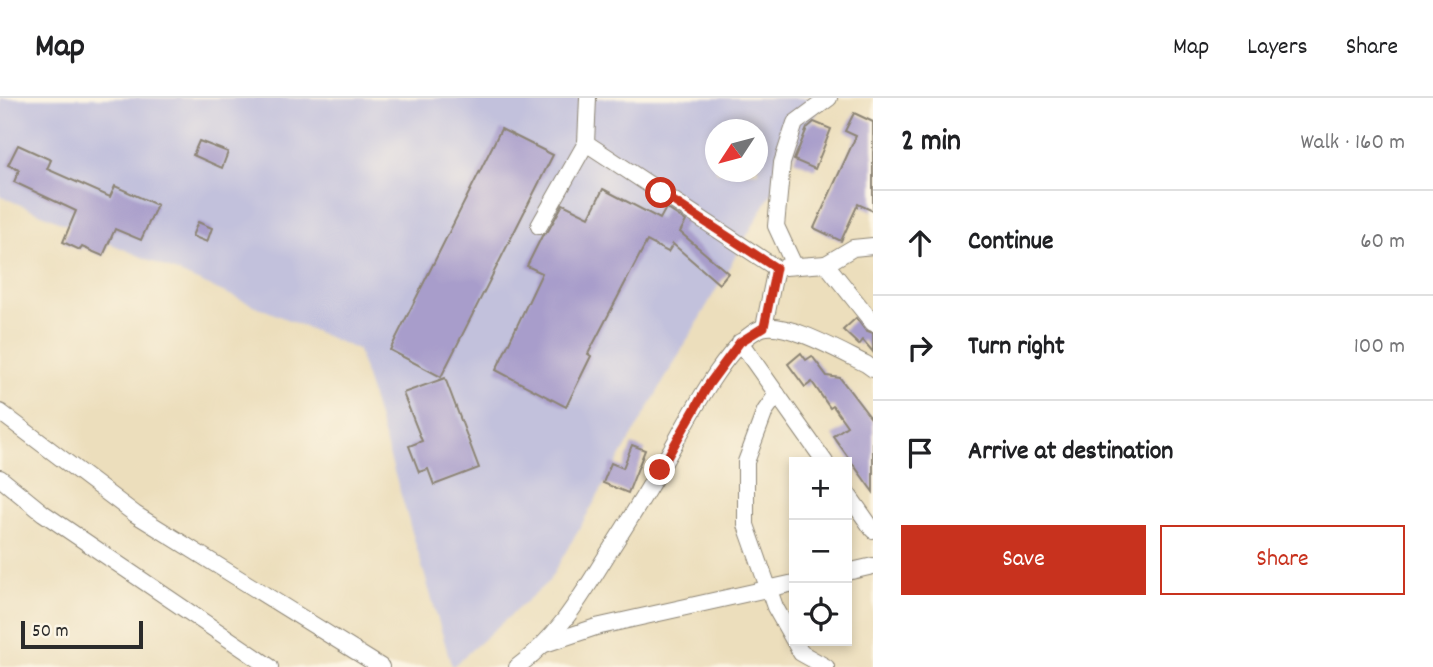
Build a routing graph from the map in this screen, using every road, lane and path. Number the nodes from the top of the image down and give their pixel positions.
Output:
1 (588, 98) edge
2 (829, 98) edge
3 (586, 143) junction
4 (540, 226) dead end
5 (873, 246) edge
6 (826, 264) junction
7 (794, 265) junction
8 (776, 268) junction
9 (873, 323) edge
10 (764, 327) junction
11 (740, 342) junction
12 (873, 369) edge
13 (777, 394) junction
14 (0, 412) edge
15 (821, 457) edge
16 (0, 478) edge
17 (852, 500) edge
18 (873, 530) edge
19 (873, 566) edge
20 (852, 571) edge
21 (789, 584) edge
22 (770, 589) junction
23 (544, 645) junction
24 (270, 667) edge
25 (381, 667) edge
26 (517, 667) edge
27 (826, 667) edge

1 - 3 street
2 - 7 street
3 - 4 street
3 - 8 street
5 - 6 street
6 - 7 street
6 - 9 street
7 - 8 street
8 - 10 street
10 - 11 street
10 - 12 street
11 - 13 street
11 - 23 street
13 - 15 street
13 - 22 street
14 - 25 street
16 - 24 street
17 - 18 street
19 - 20 street
21 - 22 street
22 - 23 street
22 - 27 street
23 - 26 street

